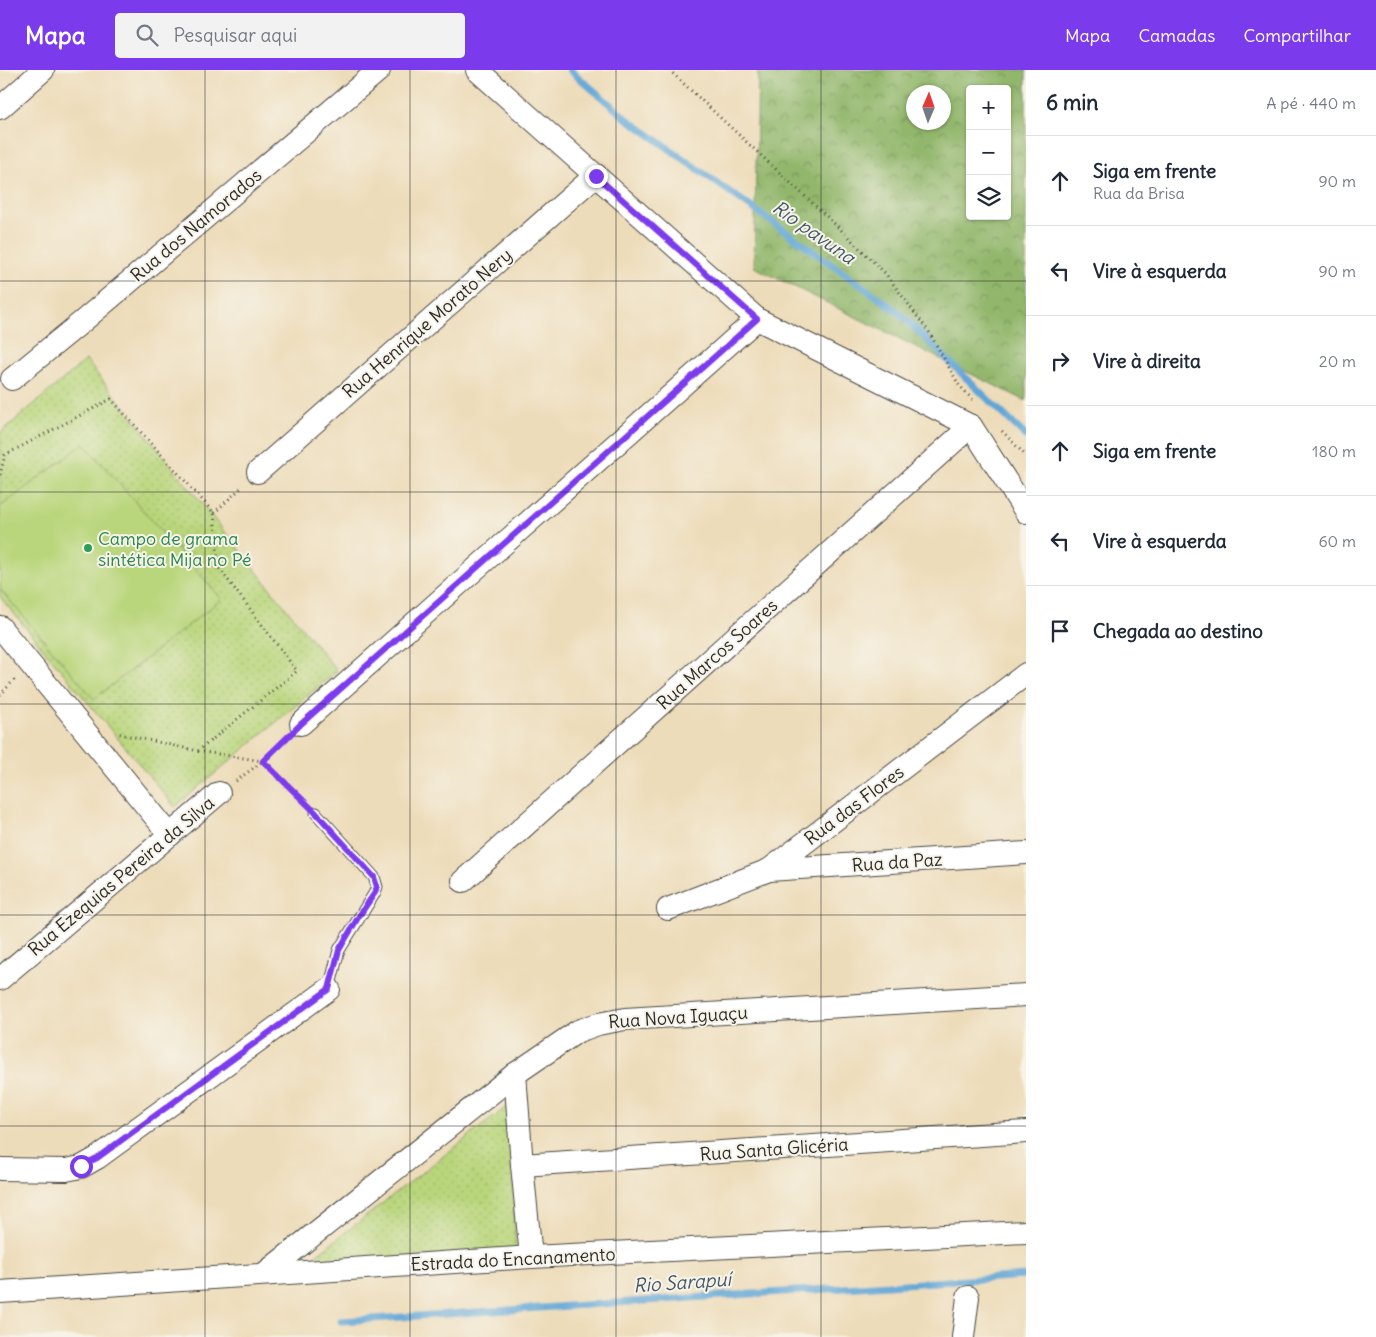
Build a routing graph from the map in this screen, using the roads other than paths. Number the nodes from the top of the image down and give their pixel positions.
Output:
1 (43, 70) edge
2 (379, 70) edge
3 (478, 70) edge
4 (0, 108) edge
5 (596, 176) junction
6 (757, 319) junction
7 (12, 378) dead end
8 (971, 426) junction
9 (258, 472) road end
10 (1026, 512) edge
11 (0, 627) edge
12 (1026, 674) edge
13 (301, 724) road end
14 (220, 793) road end
15 (316, 813) road end
16 (170, 834) junction
17 (1026, 853) edge
18 (769, 870) junction
19 (463, 881) dead end
20 (668, 909) dead end
21 (0, 978) edge
22 (329, 989) joint
23 (1026, 995) edge
24 (515, 1074) junction
25 (1026, 1132) edge
26 (522, 1165) junction
27 (0, 1169) edge
28 (1026, 1232) edge
29 (531, 1257) junction
30 (264, 1274) junction
31 (0, 1292) edge
32 (968, 1297) dead end
33 (964, 1337) edge

1 - 4 street
2 - 7 street, Rua dos Namorados
3 - 5 street
5 - 6 street
5 - 9 street, Rua Henrique Morato Nery
6 - 8 street
6 - 13 street
8 - 10 street
8 - 19 street, Rua Marcos Soares
11 - 16 street
12 - 18 street, Rua das Flores
14 - 16 street, Rua Ezequias Pereira da Silva
15 - 22 lane
16 - 21 street, Rua Ezequias Pereira da Silva
17 - 18 street, Rua da Paz
18 - 20 street, Rua das Flores
22 - 27 street
23 - 24 street, Rua Nova Iguaçu
24 - 26 street
24 - 30 street, Rua Nova Iguaçu
25 - 26 street, Rua Santa Glicéria
26 - 29 street
28 - 29 street, Estrada do Encanamento
29 - 30 street, Estrada do Encanamento
30 - 31 street, Estrada do Encanamento
32 - 33 street

